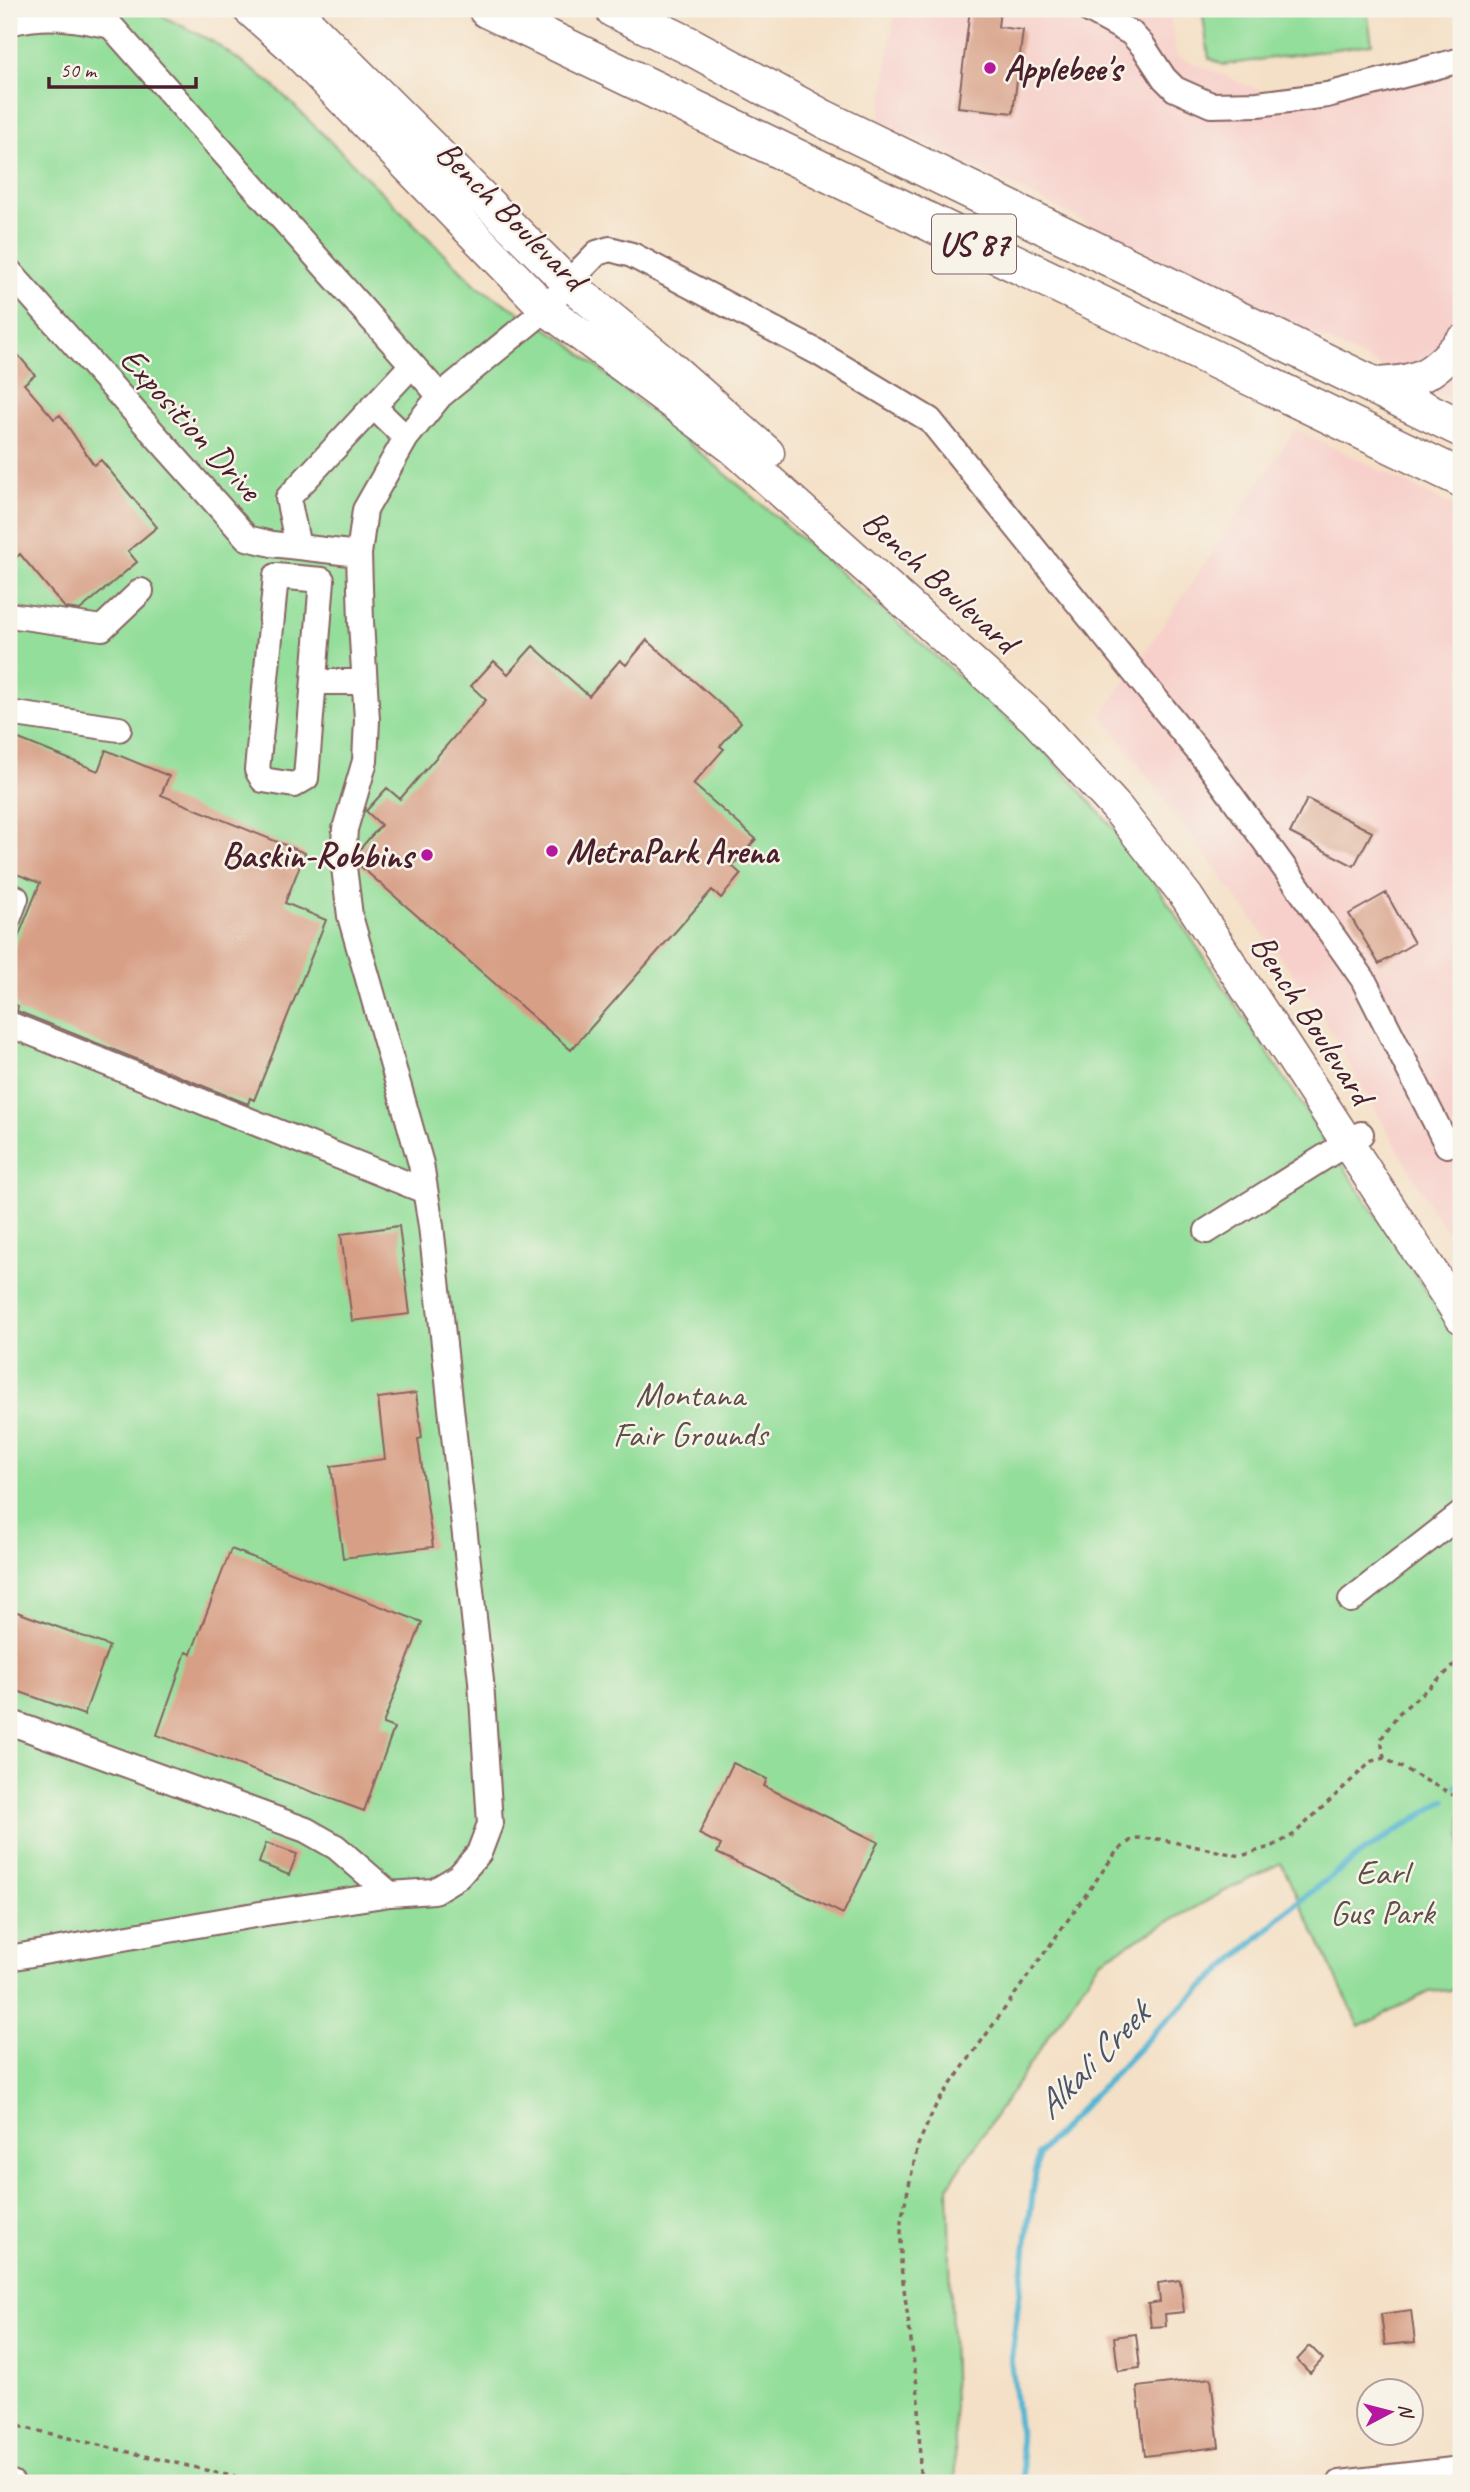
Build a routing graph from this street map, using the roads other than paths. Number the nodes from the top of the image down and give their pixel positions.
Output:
1 (249, 9) edge
2 (294, 9) edge
3 (487, 9) edge
4 (614, 9) edge
5 (1087, 9) edge
6 (9, 23) edge
7 (1461, 60) edge
8 (9, 271) edge
9 (568, 283) junction
10 (547, 309) junction
11 (1461, 342) edge
12 (412, 365) junction
13 (1372, 384) junction
14 (440, 396) junction
15 (373, 406) junction
16 (1460, 425) edge
17 (406, 438) junction
18 (1452, 473) edge
19 (298, 547) junction
20 (359, 554) junction
21 (141, 591) dead end
22 (9, 615) edge
23 (314, 682) junction
24 (364, 682) junction
25 (9, 713) edge
26 (119, 729) dead end
27 (9, 895) edge
28 (9, 917) edge
29 (9, 1024) edge
30 (1354, 1139) junction
31 (1447, 1144) dead end
32 (425, 1191) junction
33 (1207, 1231) dead end
34 (1461, 1281) edge
35 (1461, 1317) edge
36 (1461, 1514) edge
37 (1351, 1600) dead end
38 (9, 1722) edge
39 (390, 1894) junction
40 (9, 1958) edge
41 (1461, 2469) edge
42 (1340, 2483) edge

1 - 10 main road, Bench Boulevard
2 - 9 main road
3 - 18 highway, US 87
4 - 13 highway, US 87
5 - 7 street
6 - 12 street
8 - 19 street, Exposition Drive
9 - 10 street
9 - 30 main road
9 - 31 street
10 - 14 street
10 - 30 main road, Bench Boulevard
11 - 13 main road
12 - 14 street
12 - 15 street
13 - 16 highway, US 87
14 - 17 street
15 - 17 street
15 - 19 street
16 - 18 main road
17 - 20 street
19 - 20 street, Exposition Drive
20 - 24 street
21 - 22 street
23 - 23 street
23 - 24 street
24 - 32 street
25 - 26 street
27 - 28 street
29 - 32 street
30 - 33 street
30 - 34 main road
30 - 35 main road, Bench Boulevard
32 - 39 street
36 - 37 street
38 - 39 street
39 - 40 street
41 - 42 street

